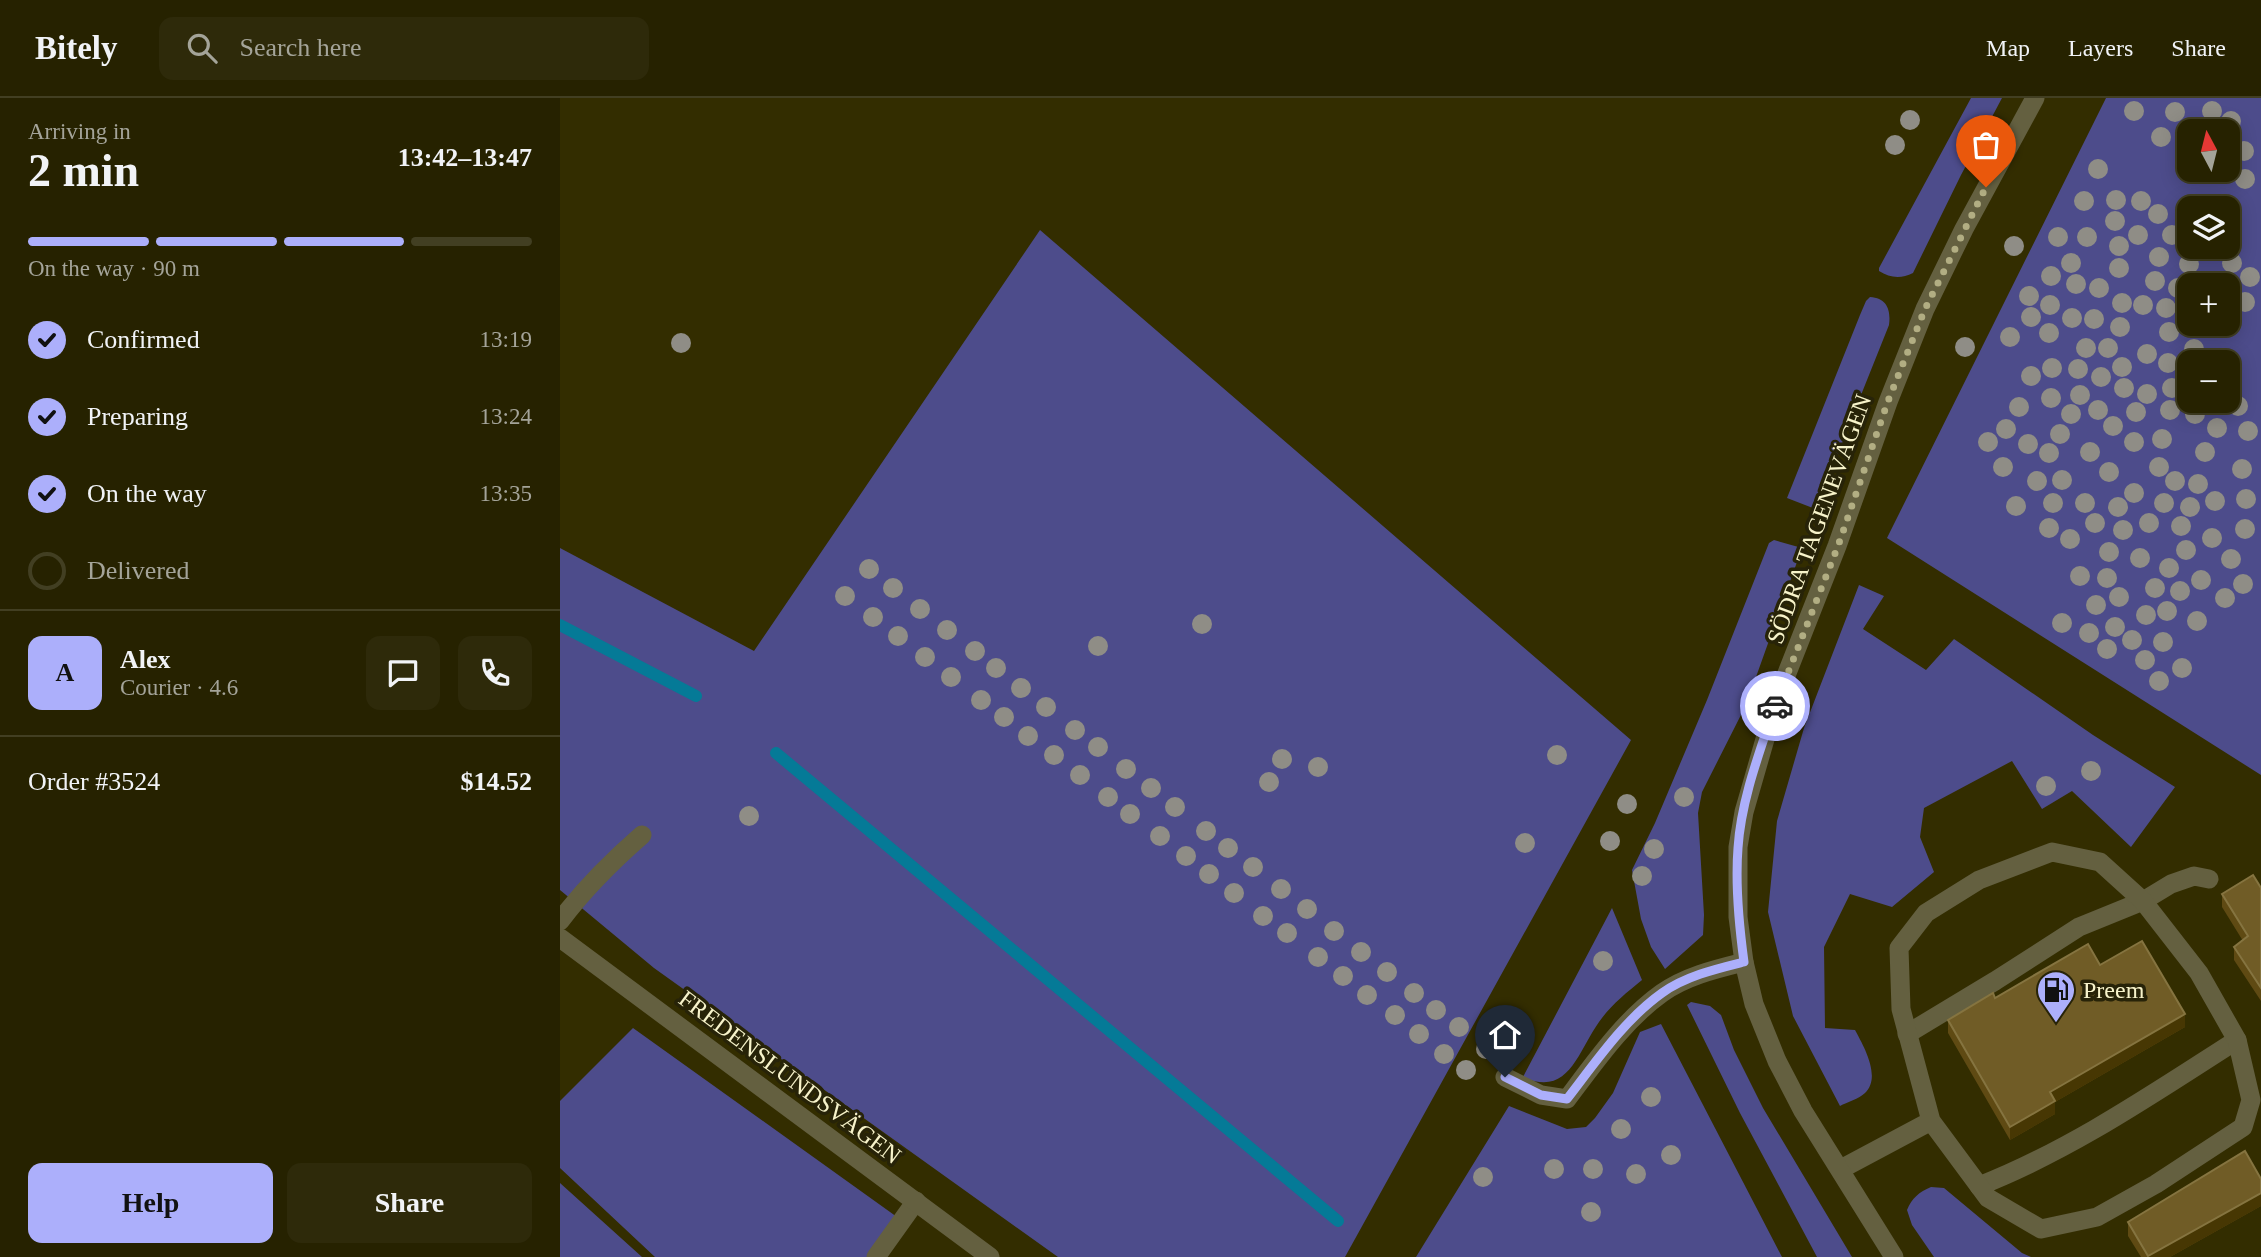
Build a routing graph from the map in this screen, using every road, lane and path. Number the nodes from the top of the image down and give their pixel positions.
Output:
1 (2035, 98) edge
2 (642, 835) dead end
3 (2209, 879) dead end
4 (2143, 901) junction
5 (560, 921) edge
6 (560, 938) edge
7 (1744, 962) junction
8 (1907, 1034) junction
9 (2236, 1040) junction
10 (1505, 1077) dead end
11 (2261, 1118) edge
12 (1931, 1121) junction
13 (2242, 1127) junction
14 (1841, 1169) junction
15 (1979, 1186) junction
16 (916, 1201) junction
17 (876, 1257) edge
18 (990, 1257) edge
19 (1894, 1257) edge

1 - 7 street, SÖDRA TAGENEVÄGEN
2 - 5 street
3 - 4 street
4 - 8 street
4 - 8 street
4 - 9 street
6 - 16 street, FREDENSLUNDSVÄGEN
7 - 10 street
7 - 14 street, SÖDRA TAGENEVÄGEN
8 - 12 street
9 - 13 street
9 - 15 street
11 - 13 street
12 - 14 street
12 - 15 street
13 - 15 street
14 - 19 street, SÖDRA TAGENEVÄGEN
16 - 17 street
16 - 18 street, FREDENSLUNDSVÄGEN

